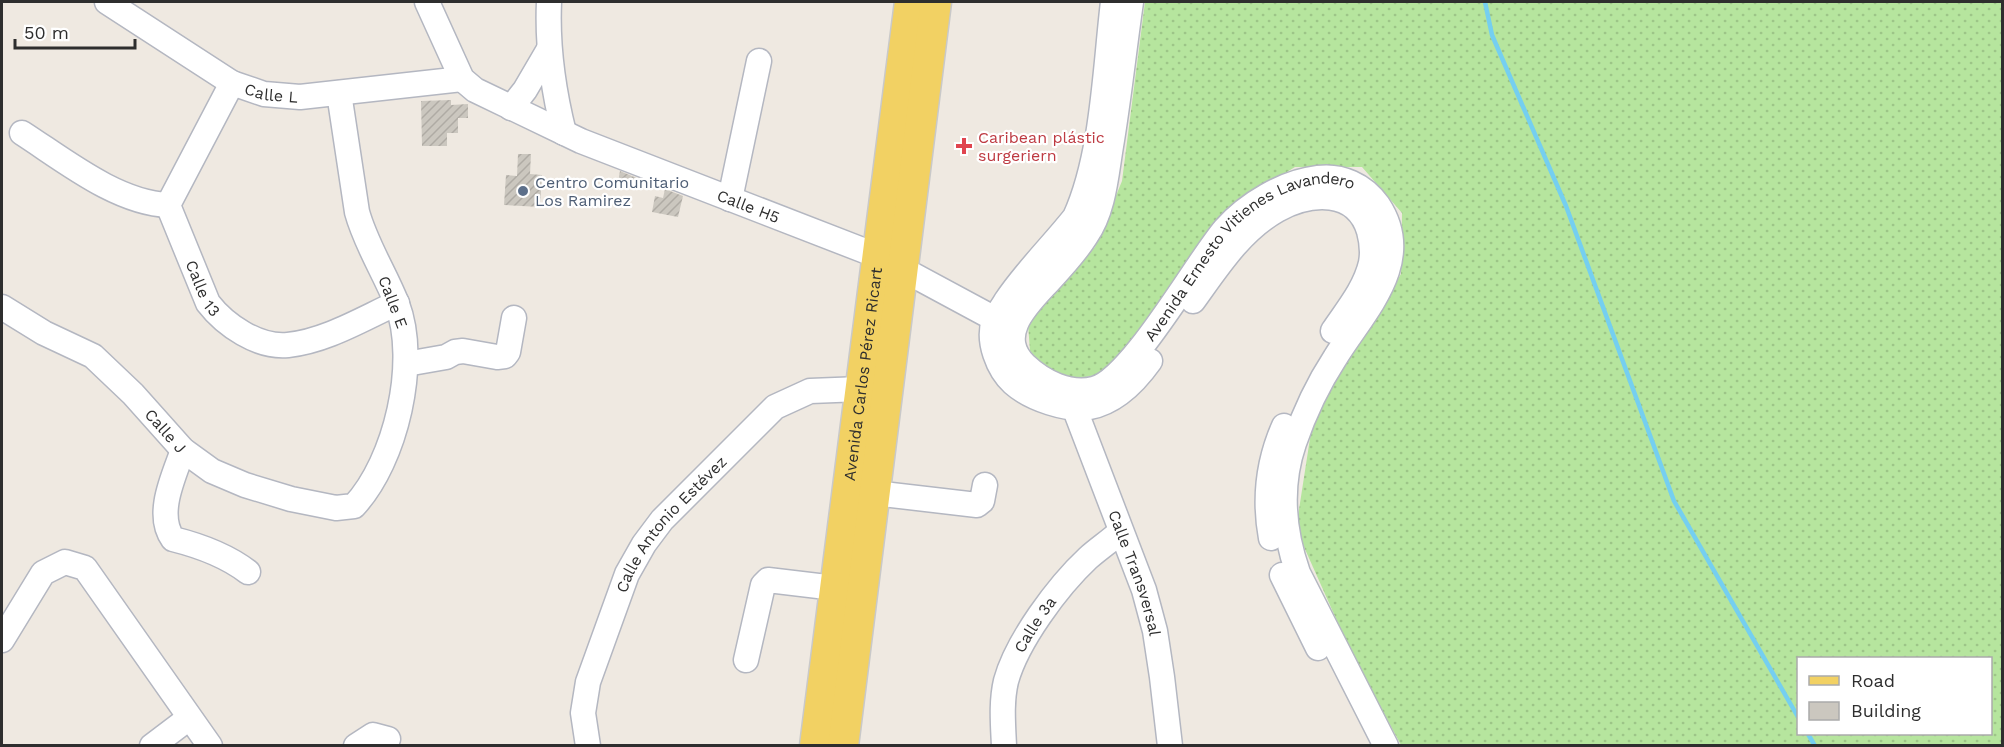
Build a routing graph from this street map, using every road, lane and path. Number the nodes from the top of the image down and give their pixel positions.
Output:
1 (107, 2) edge
2 (427, 2) edge
3 (547, 2) edge
4 (910, 2) edge
5 (936, 2) edge
6 (1113, 2) edge
7 (1131, 2) edge
8 (549, 49) junction
9 (759, 61) dead end
10 (462, 79) junction
11 (232, 83) junction
12 (339, 93) junction
13 (511, 108) junction
14 (22, 133) dead end
15 (564, 133) junction
16 (729, 198) junction
17 (168, 205) junction
18 (890, 263) junction
19 (397, 303) junction
20 (2, 307) edge
21 (514, 318) dead end
22 (1004, 323) junction
23 (406, 364) junction
24 (1114, 388) junction
25 (861, 389) junction
26 (1074, 407) junction
27 (183, 450) junction
28 (985, 485) dead end
29 (874, 493) junction
30 (354, 506) joint
31 (1120, 532) junction
32 (248, 572) dead end
33 (835, 588) junction
34 (2, 640) edge
35 (746, 660) dead end
36 (189, 718) junction
37 (388, 739) dead end
38 (152, 746) edge
39 (210, 746) edge
40 (356, 746) edge
41 (588, 746) edge
42 (815, 746) edge
43 (843, 746) edge
44 (1004, 746) edge
45 (1170, 746) edge
46 (1367, 746) edge
47 (1386, 746) edge

1 - 11 street, Calle L
2 - 10 street
3 - 8 street
4 - 18 main road, Avenida Carlos Pérez Ricart
5 - 18 main road, Avenida Carlos Pérez Ricart
6 - 22 street
7 - 22 street
8 - 13 street
8 - 15 street
9 - 16 street
10 - 12 street, Calle L
10 - 13 street, Calle H5
11 - 12 street, Calle L
11 - 17 street
12 - 19 street, Calle E
13 - 15 street, Calle H5
14 - 17 street
15 - 16 street, Calle H5
16 - 18 street, Calle H5
17 - 19 street, Calle 13
18 - 22 street, Calle H5
18 - 25 main road, Avenida Carlos Pérez Ricart
18 - 29 main road, Avenida Carlos Pérez Ricart
19 - 23 street, Calle E
20 - 27 street, Calle J
21 - 23 street
22 - 24 street, Avenida Ernesto Vitienes Lavandero
22 - 26 street, Avenida Ernesto Vitienes Lavandero
23 - 30 street, Calle E
24 - 26 street, Avenida Ernesto Vitienes Lavandero
24 - 46 street, Avenida Ernesto Vitienes Lavandero
24 - 47 street, Avenida Ernesto Vitienes Lavandero
25 - 33 main road, Avenida Carlos Pérez Ricart
25 - 41 street, Calle Antonio Estévez
26 - 31 street, Calle Transversal
27 - 30 street, Calle J
27 - 32 street
28 - 29 street
29 - 43 main road, Avenida Carlos Pérez Ricart
31 - 44 street, Calle 3a
31 - 45 street, Calle Transversal
33 - 35 street
33 - 42 main road, Avenida Carlos Pérez Ricart
34 - 36 street
36 - 38 street
36 - 39 street
37 - 40 street

